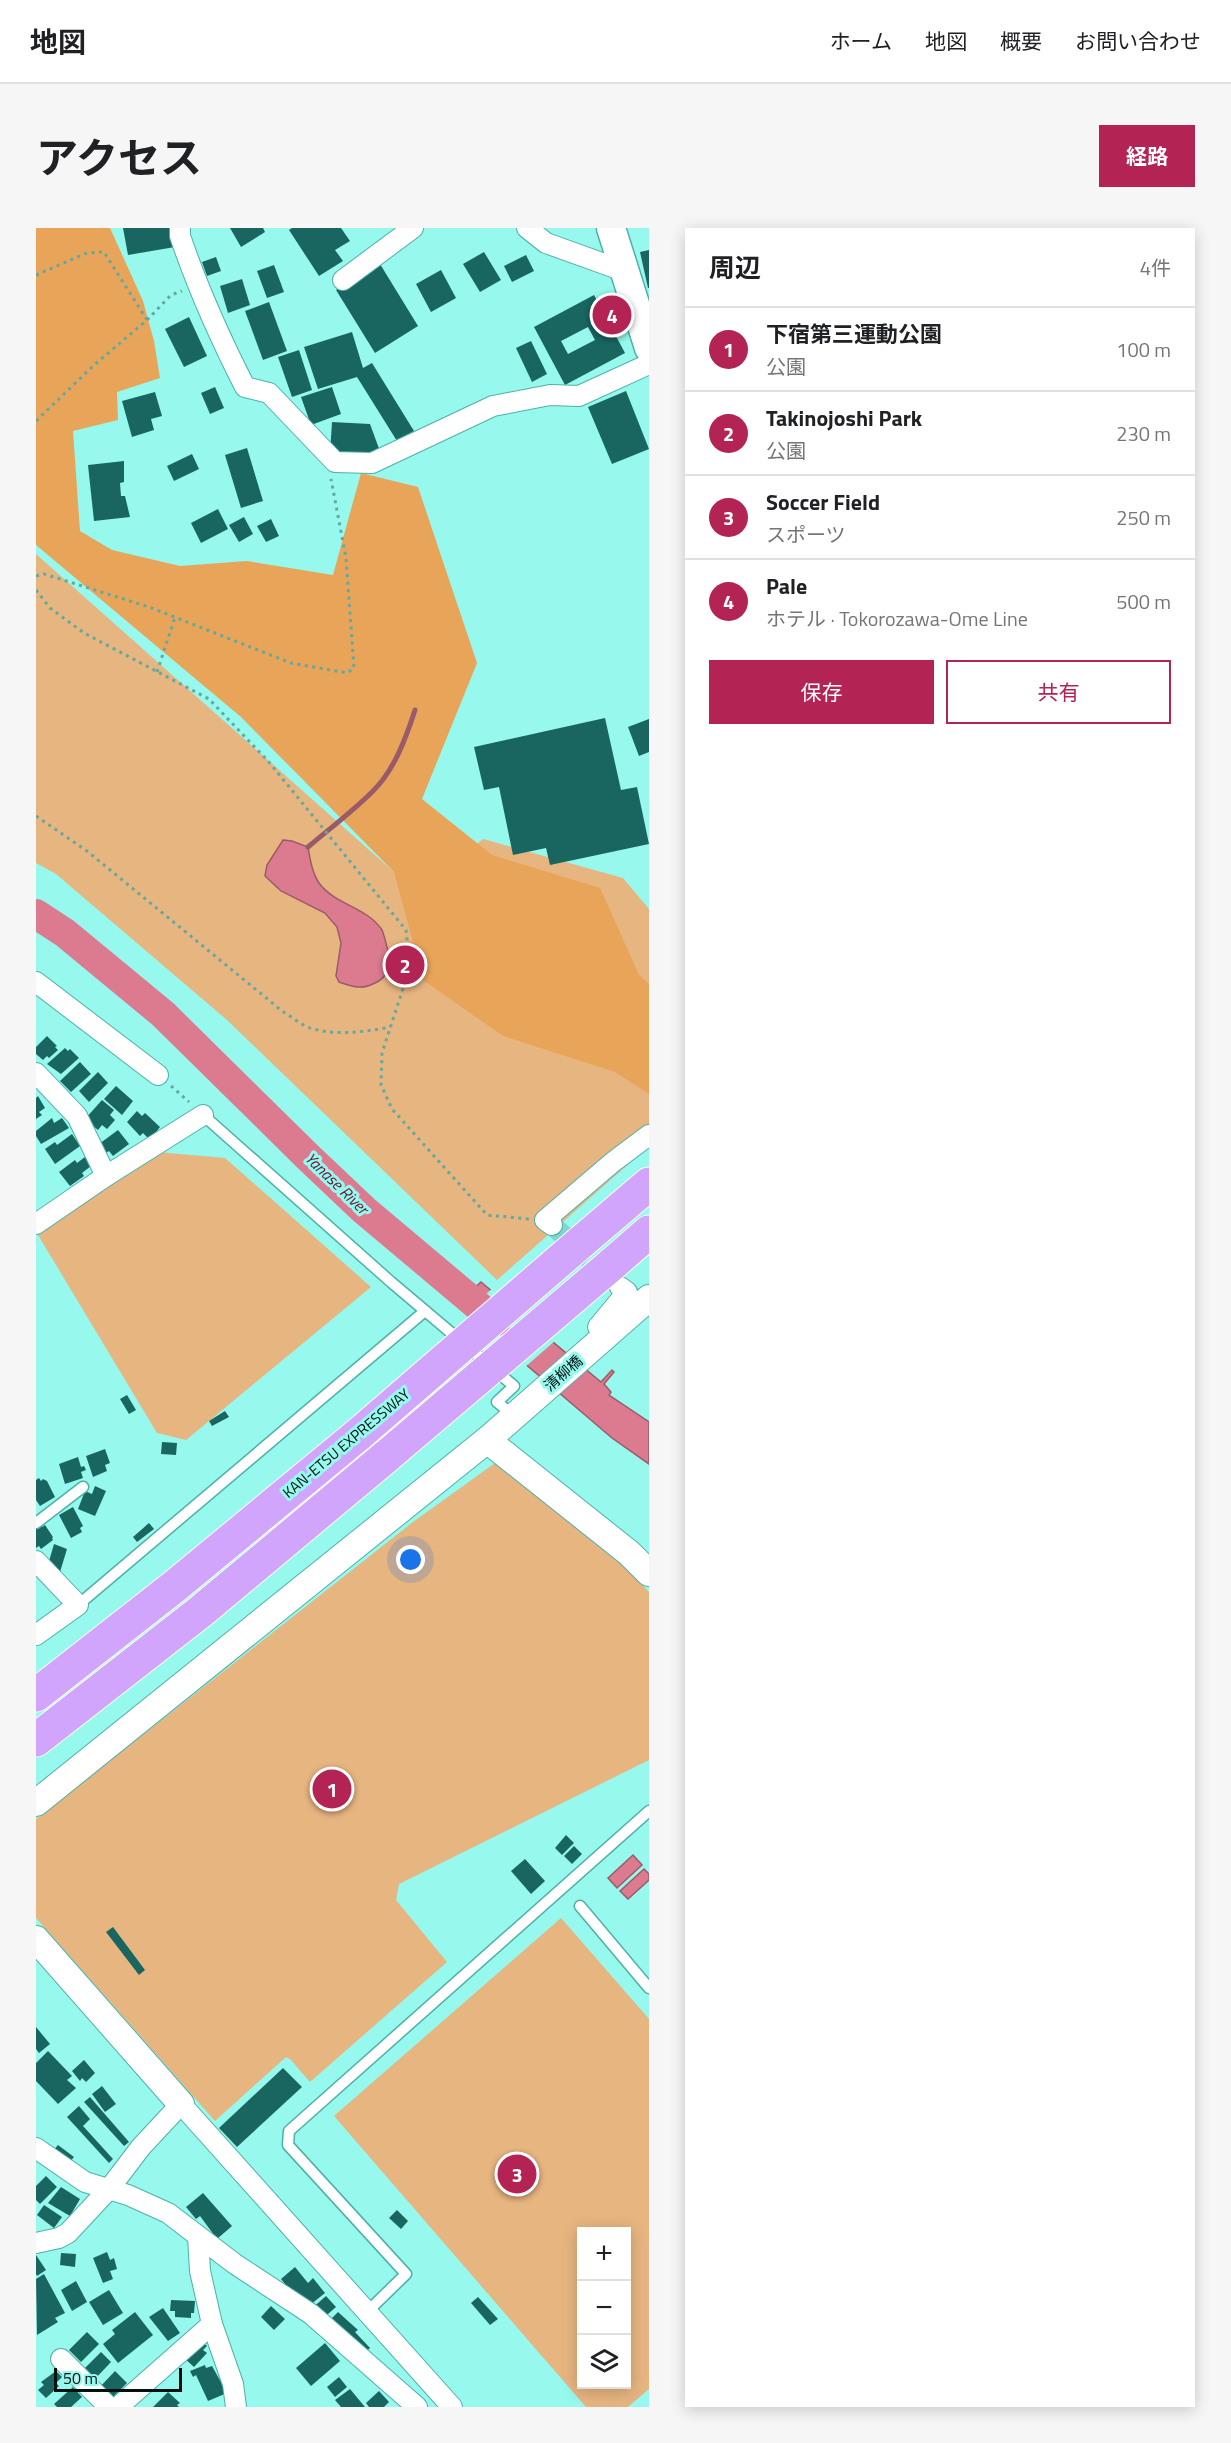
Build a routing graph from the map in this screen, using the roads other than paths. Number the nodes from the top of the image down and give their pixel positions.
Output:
1 (180, 228) edge
2 (413, 228) edge
3 (527, 228) edge
4 (611, 228) edge
5 (624, 271) junction
6 (344, 280) dead end
7 (649, 348) edge
8 (649, 364) edge
9 (36, 982) edge
10 (36, 1072) edge
11 (158, 1075) road end
12 (203, 1115) joint
13 (649, 1135) edge
14 (106, 1176) junction
15 (649, 1184) edge
16 (549, 1222) road end
17 (36, 1224) edge
18 (649, 1232) edge
19 (616, 1276) junction
20 (646, 1304) edge
21 (425, 1311) junction
22 (520, 1411) junction
23 (487, 1440) junction
24 (82, 1487) dead end
25 (36, 1523) edge
26 (36, 1561) edge
27 (649, 1573) edge
28 (78, 1605) junction
29 (36, 1635) edge
30 (36, 1695) edge
31 (36, 1740) edge
32 (36, 1803) edge
33 (649, 1811) edge
34 (580, 1906) dead end
35 (36, 1939) edge
36 (649, 1988) edge
37 (182, 2104) junction
38 (36, 2148) edge
39 (109, 2189) junction
40 (198, 2236) junction
41 (36, 2243) edge
42 (367, 2312) junction
43 (212, 2324) junction
44 (61, 2359) dead end
45 (447, 2405) edge
46 (110, 2407) edge
47 (118, 2407) edge
48 (236, 2407) edge
49 (417, 2407) edge

1 - 8 street
2 - 6 street
3 - 5 street
4 - 5 main road
5 - 7 main road
9 - 11 street
10 - 14 street
12 - 14 street
12 - 21 lane
13 - 16 street
14 - 17 street
15 - 30 highway, KAN-ETSU EXPRESSWAY, bridge
18 - 19 highway
19 - 20 street
19 - 31 highway, bridge
20 - 22 street, 清柳橋
21 - 22 lane
21 - 28 lane
22 - 23 street, 清柳橋
23 - 27 street
23 - 32 street, 清柳橋
24 - 25 lane
26 - 28 street
28 - 29 street
33 - 42 lane
34 - 36 lane
35 - 37 street
37 - 39 street
37 - 42 street
38 - 39 street
39 - 40 street
39 - 41 street
40 - 43 street
40 - 49 street
42 - 45 street
43 - 47 street
43 - 48 street
44 - 46 street

